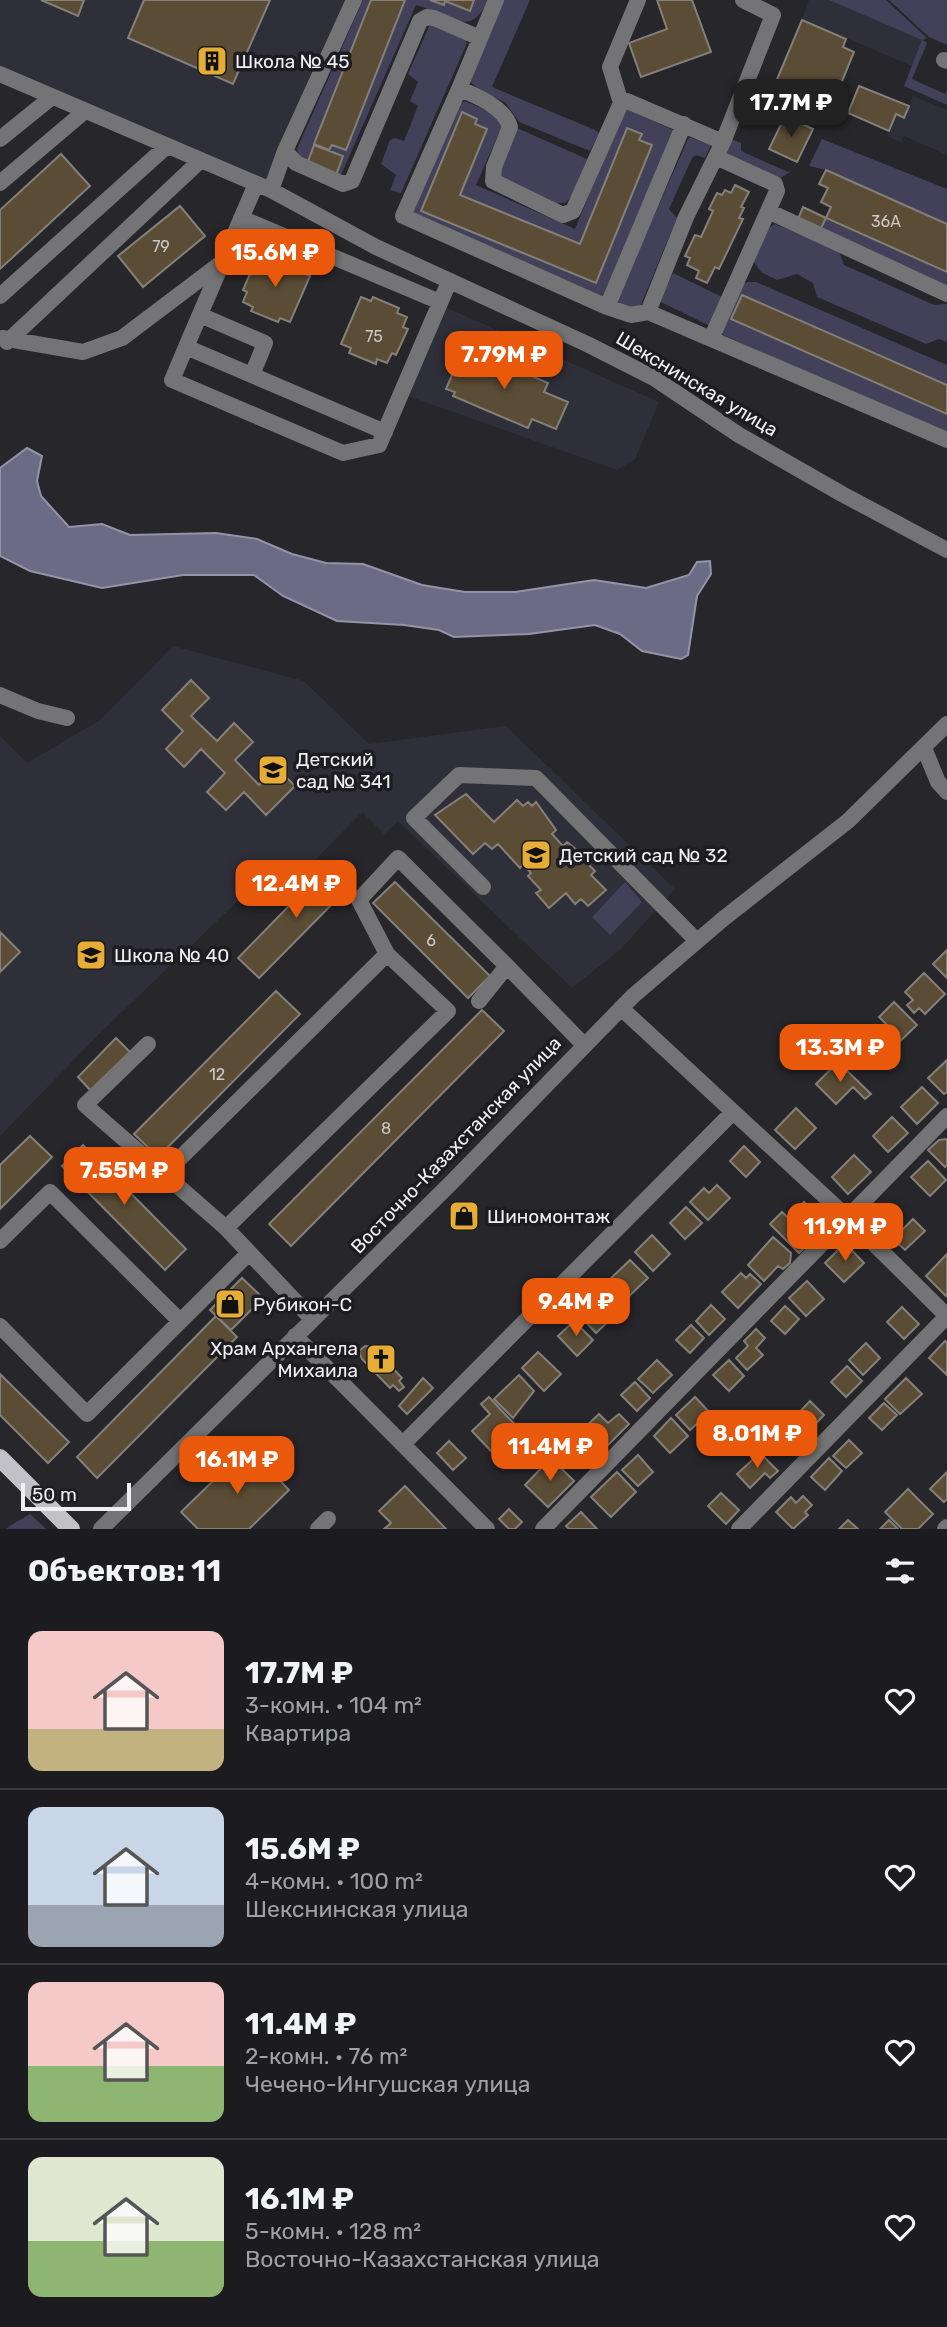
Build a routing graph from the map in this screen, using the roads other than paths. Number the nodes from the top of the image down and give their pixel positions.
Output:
1 (355, 0) edge
2 (496, 0) edge
3 (638, 0) edge
4 (743, 0) edge
5 (480, 38) junction
6 (0, 74) edge
7 (459, 89) junction
8 (52, 97) junction
9 (621, 103) junction
10 (85, 111) junction
11 (684, 124) junction
12 (0, 139) edge
13 (167, 146) junction
14 (720, 149) junction
15 (285, 151) junction
16 (201, 160) junction
17 (0, 183) edge
18 (263, 187) junction
19 (768, 211) junction
20 (242, 218) junction
21 (222, 263) junction
22 (449, 282) junction
23 (947, 294) edge
24 (0, 296) edge
25 (440, 302) junction
26 (607, 307) junction
27 (648, 312) junction
28 (200, 315) junction
29 (711, 339) junction
30 (3, 340) edge
31 (186, 347) junction
32 (252, 375) junction
33 (385, 432) junction
34 (947, 440) edge
35 (947, 550) edge
36 (0, 695) edge
37 (67, 718) dead end
38 (947, 724) edge
39 (924, 748) junction
40 (947, 792) edge
41 (483, 887) dead end
42 (697, 941) junction
43 (387, 954) junction
44 (508, 967) junction
45 (479, 1001) dead end
46 (621, 1008) junction
47 (148, 1044) dead end
48 (583, 1044) junction
49 (733, 1112) junction
50 (947, 1116) edge
51 (163, 1175) junction
52 (848, 1218) junction
53 (226, 1228) junction
54 (0, 1241) edge
55 (249, 1253) junction
56 (947, 1316) edge
57 (312, 1319) junction
58 (179, 1320) junction
59 (0, 1326) edge
60 (295, 1336) junction
61 (403, 1444) junction
62 (0, 1458) edge
63 (71, 1529) edge
64 (101, 1529) edge
65 (487, 1529) edge
66 (544, 1529) edge
67 (739, 1529) edge

1 - 15 street
2 - 5 street
3 - 9 street
4 - 14 street
5 - 7 street
5 - 15 street
6 - 8 street, Шекснинская улица
7 - 9 street
7 - 26 street, Шекснинская улица
8 - 10 street, Шекснинская улица
8 - 12 street
9 - 11 street
10 - 13 street, Шекснинская улица
10 - 17 street
11 - 14 street
11 - 26 street
13 - 16 street, Шекснинская улица
13 - 24 street
14 - 19 street
14 - 27 street
15 - 18 street
16 - 18 street, Шекснинская улица
16 - 30 street
18 - 20 street
18 - 22 street, Шекснинская улица
19 - 23 street
19 - 29 street
20 - 21 street
20 - 25 street
21 - 28 street
21 - 30 street
22 - 25 street
22 - 35 street, Шекснинская улица
25 - 33 street
26 - 27 street, Шекснинская улица
27 - 29 street, Шекснинская улица
28 - 31 street
28 - 32 street
29 - 34 street, Шекснинская улица
31 - 32 street
31 - 33 street
32 - 33 street
36 - 37 street
38 - 39 street, Восточно-Казахстанская улица
39 - 40 street
39 - 42 street, Восточно-Казахстанская улица
41 - 42 street
42 - 46 street, Восточно-Казахстанская улица
43 - 44 street
43 - 51 street
43 - 53 street
44 - 45 street
44 - 48 street
46 - 48 street, Восточно-Казахстанская улица
46 - 49 street
47 - 51 street
48 - 57 street, Восточно-Казахстанская улица
49 - 52 street
49 - 61 street
50 - 52 street
51 - 53 street
52 - 56 street
52 - 66 street
53 - 55 street
54 - 58 street
55 - 57 street
55 - 58 street
56 - 67 street
57 - 60 street, Восточно-Казахстанская улица
58 - 59 street
60 - 61 street
60 - 64 street, Восточно-Казахстанская улица
61 - 65 street
62 - 63 main road

